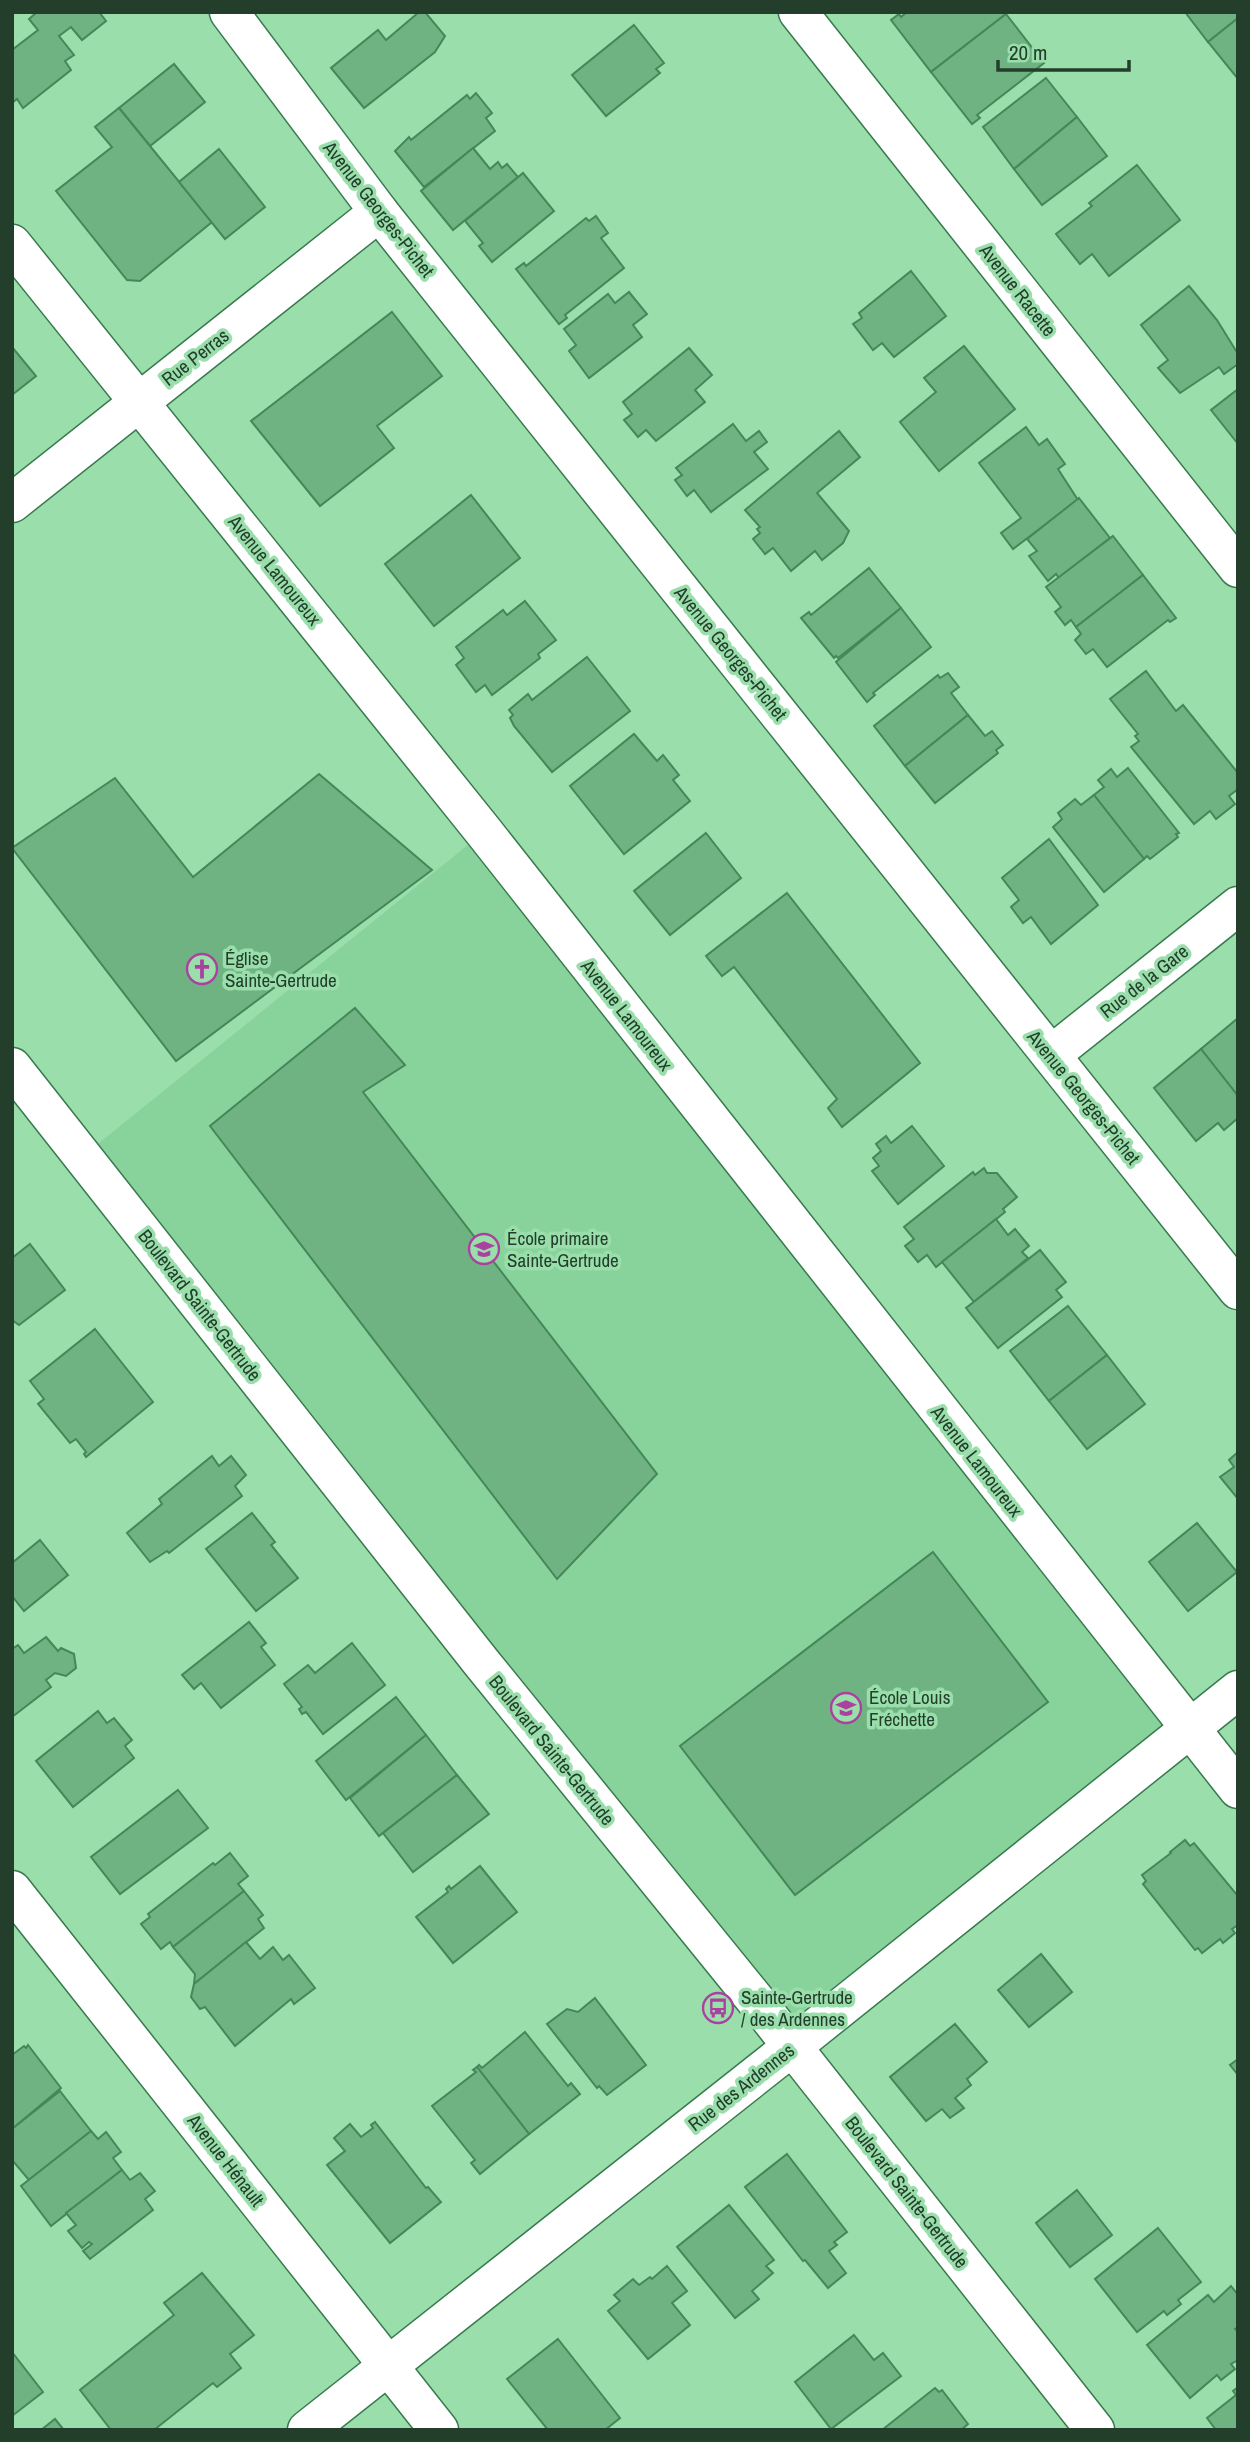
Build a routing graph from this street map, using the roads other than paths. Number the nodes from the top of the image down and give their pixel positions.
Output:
1 (229, 12) edge
2 (798, 12) edge
3 (379, 212) junction
4 (12, 244) edge
5 (140, 401) junction
6 (12, 503) edge
7 (1238, 568) edge
8 (1238, 906) edge
9 (1051, 1055) junction
10 (12, 1067) edge
11 (1238, 1290) edge
12 (1238, 1690) edge
13 (1190, 1729) junction
14 (1238, 1789) edge
15 (12, 1889) edge
16 (793, 2046) junction
17 (389, 2367) junction
18 (307, 2430) edge
19 (439, 2430) edge
20 (1095, 2430) edge

1 - 3 street, Avenue Georges-Pichet
2 - 7 street, Avenue Racette
3 - 5 street, Rue Perras
3 - 9 street, Avenue Georges-Pichet
4 - 5 street, Avenue Lamoureux
5 - 6 street, Rue Perras
5 - 13 street, Avenue Lamoureux
8 - 9 street, Rue de la Gare
9 - 11 street, Avenue Georges-Pichet
10 - 16 street, Boulevard Sainte-Gertrude
12 - 13 street, Rue des Ardennes
13 - 14 street, Avenue Lamoureux
13 - 16 street, Rue des Ardennes
15 - 17 street, Avenue Hénault
16 - 17 street, Rue des Ardennes
16 - 20 street, Boulevard Sainte-Gertrude
17 - 18 street, Rue des Ardennes
17 - 19 street, Avenue Hénault

